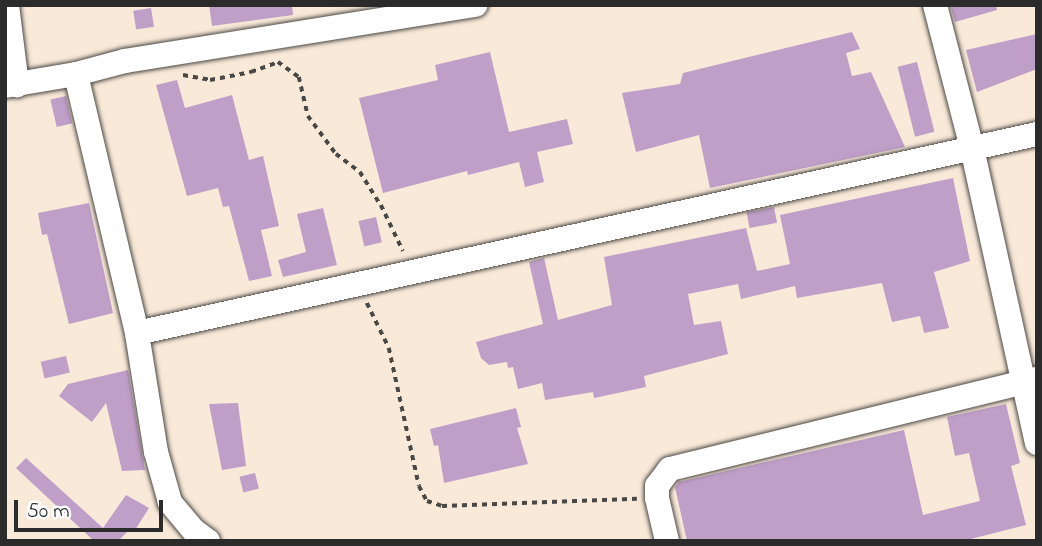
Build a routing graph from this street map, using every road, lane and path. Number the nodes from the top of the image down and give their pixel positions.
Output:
1 (7, 5) edge
2 (476, 5) edge
3 (935, 5) edge
4 (149, 58) junction
5 (76, 74) junction
6 (11, 85) edge
7 (1037, 134) edge
8 (972, 148) junction
9 (414, 272) junction
10 (356, 285) junction
11 (137, 333) junction
12 (1030, 380) edge
13 (1037, 443) edge
14 (657, 498) junction
15 (208, 541) edge
16 (667, 541) edge

1 - 6 street
2 - 4 street
3 - 8 street
4 - 5 street
4 - 9 path
5 - 6 street
5 - 11 street
7 - 8 street
8 - 9 street
8 - 12 street
9 - 10 street
10 - 11 street
10 - 14 path
11 - 15 street
12 - 13 street
12 - 14 street
14 - 16 street

